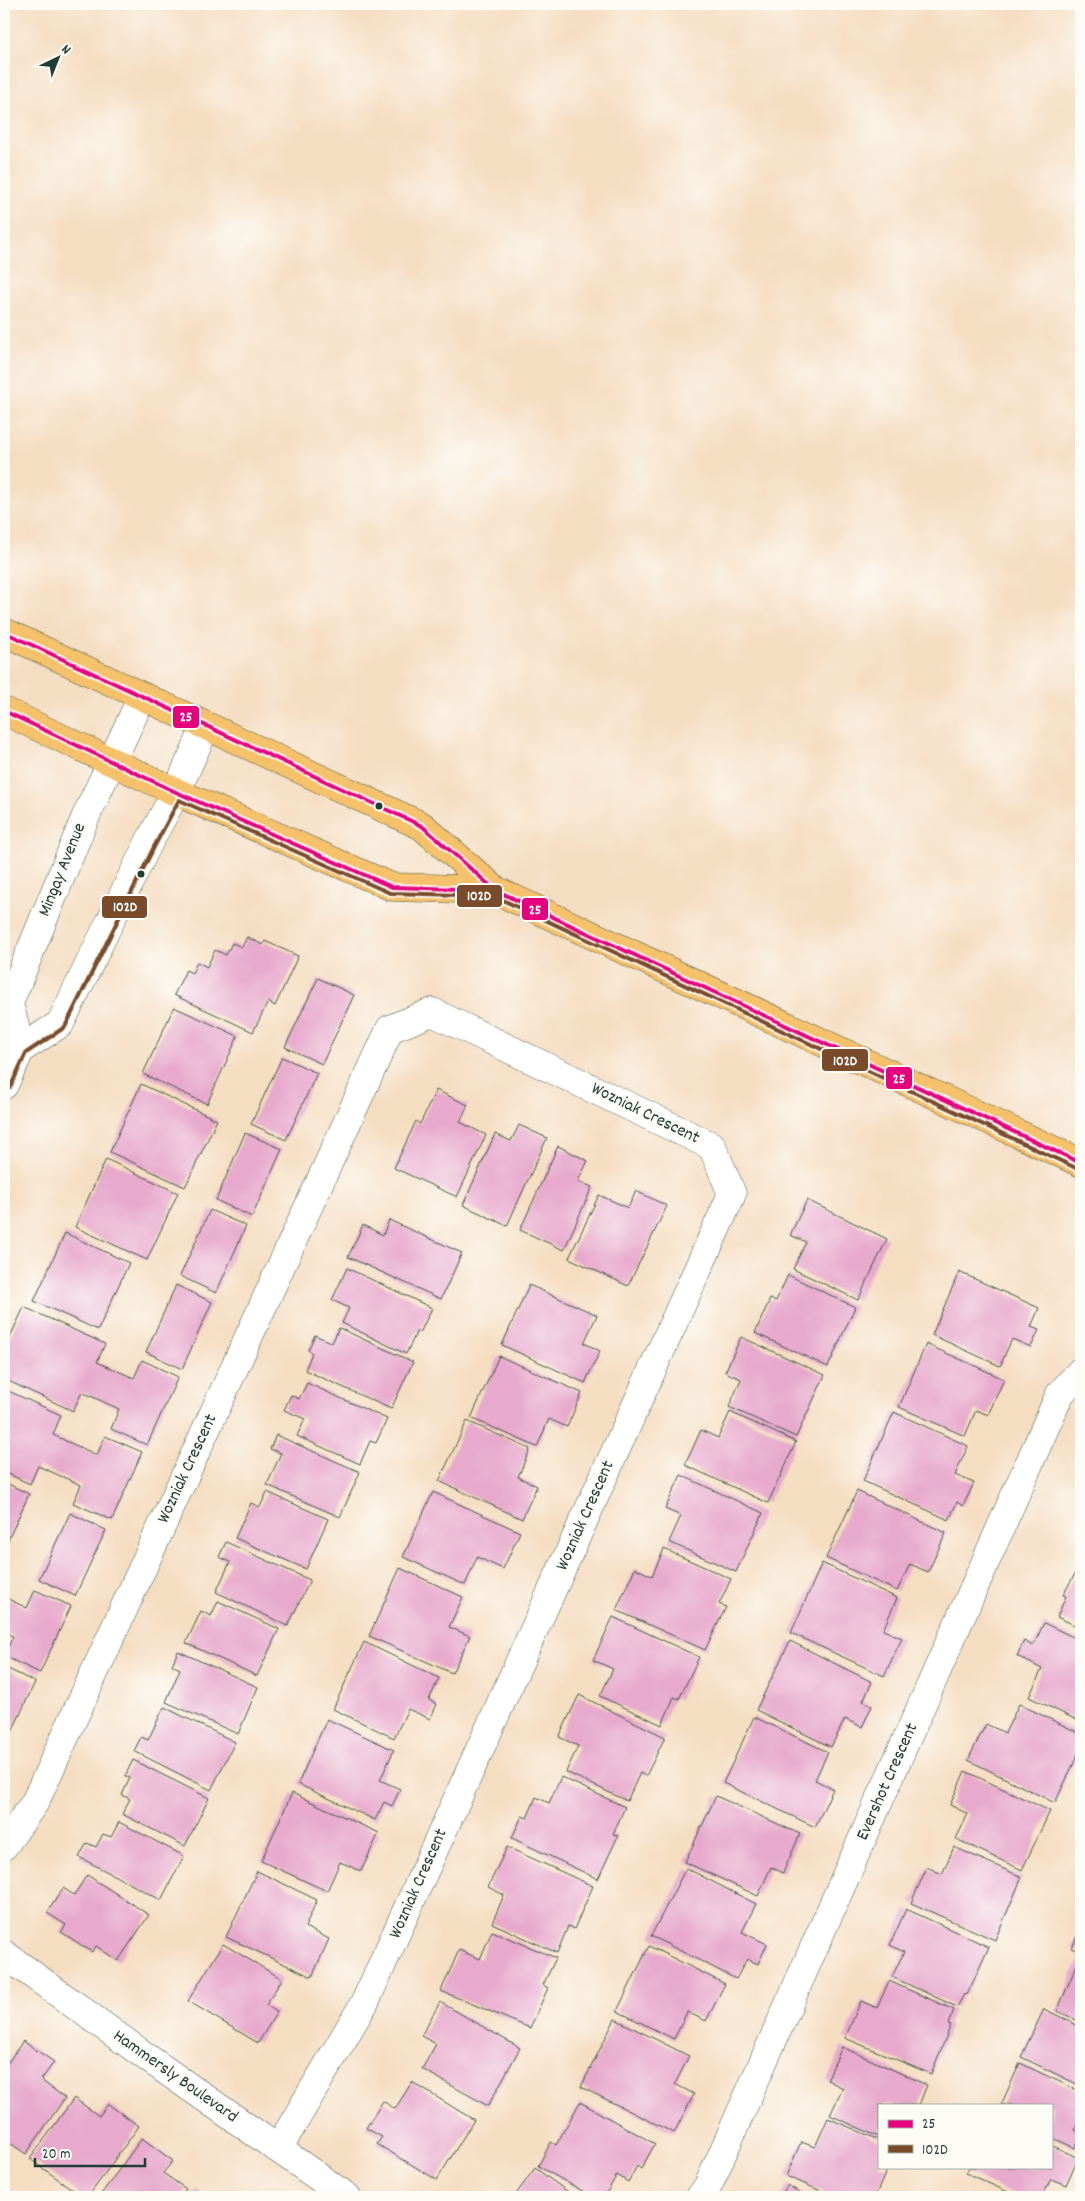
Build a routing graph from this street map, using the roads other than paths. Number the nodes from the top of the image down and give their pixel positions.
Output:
1 (4, 632) edge
2 (142, 697) junction
3 (4, 711) edge
4 (206, 726) junction
5 (110, 761) junction
6 (176, 792) junction
7 (495, 890) junction
8 (20, 1049) junction
9 (4, 1085) edge
10 (1081, 1163) edge
11 (1081, 1371) edge
12 (4, 1846) edge
13 (4, 1954) edge
14 (278, 2149) junction
15 (347, 2197) edge
16 (700, 2197) edge

1 - 2 main road
2 - 4 main road
2 - 5 street, Mingay Avenue
3 - 5 main road
4 - 6 street
4 - 7 main road
5 - 6 main road
5 - 8 street, Mingay Avenue
6 - 7 main road
6 - 8 street
7 - 10 main road
8 - 9 street
11 - 16 street, Evershot Crescent
12 - 14 street, Wozniak Crescent
13 - 14 street, Hammersly Boulevard
14 - 15 street, Hammersly Boulevard

